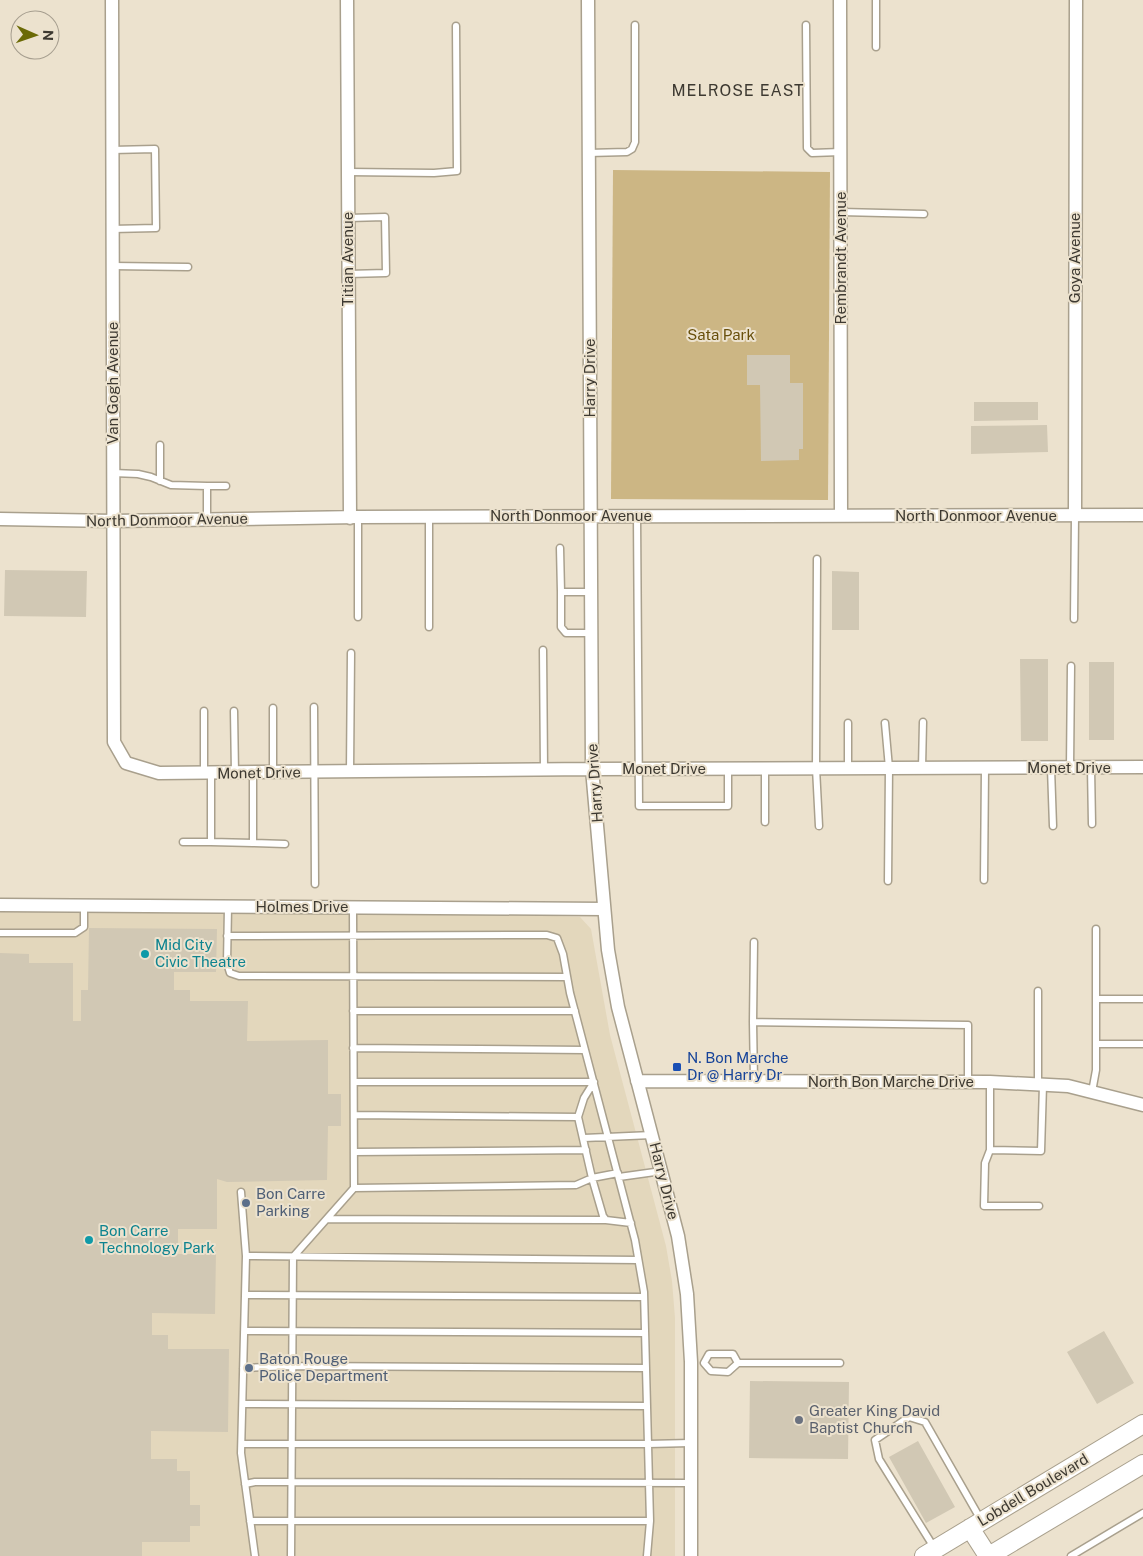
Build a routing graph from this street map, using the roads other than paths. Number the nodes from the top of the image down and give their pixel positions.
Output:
1 (112, 0) edge
2 (347, 0) edge
3 (588, 0) edge
4 (840, 0) edge
5 (876, 0) edge
6 (1076, 0) edge
7 (635, 25) dead end
8 (806, 25) dead end
9 (456, 26) dead end
10 (876, 47) dead end
11 (112, 150) junction
12 (841, 152) junction
13 (588, 153) junction
14 (348, 172) junction
15 (841, 212) junction
16 (924, 214) dead end
17 (348, 218) junction
18 (112, 229) junction
19 (112, 266) junction
20 (188, 267) dead end
21 (348, 274) junction
22 (160, 444) dead end
23 (113, 473) junction
24 (160, 481) junction
25 (206, 486) junction
26 (226, 486) dead end
27 (841, 515) junction
28 (1143, 515) edge
29 (637, 516) junction
30 (1075, 516) junction
31 (354, 517) junction
32 (429, 517) junction
33 (591, 517) junction
34 (0, 519) edge
35 (207, 520) junction
36 (113, 521) junction
37 (560, 548) dead end
38 (817, 559) dead end
39 (561, 592) junction
40 (591, 592) junction
41 (358, 617) dead end
42 (1074, 619) dead end
43 (429, 627) dead end
44 (591, 633) junction
45 (543, 650) dead end
46 (351, 654) dead end
47 (1071, 666) dead end
48 (273, 708) dead end
49 (314, 708) dead end
50 (204, 711) dead end
51 (234, 711) dead end
52 (924, 722) dead end
53 (848, 723) dead end
54 (885, 723) dead end
55 (126, 763) joint
56 (1143, 767) edge
57 (765, 768) junction
58 (816, 768) junction
59 (848, 768) junction
60 (890, 768) junction
61 (922, 768) junction
62 (985, 768) junction
63 (1051, 768) junction
64 (1070, 768) junction
65 (1091, 768) junction
66 (592, 769) junction
67 (638, 769) junction
68 (728, 769) junction
69 (544, 770) junction
70 (254, 772) junction
71 (273, 772) junction
72 (314, 772) junction
73 (350, 772) junction
74 (207, 773) junction
75 (234, 773) junction
76 (766, 822) dead end
77 (1092, 824) dead end
78 (819, 826) dead end
79 (1053, 826) dead end
80 (183, 842) dead end
81 (211, 842) junction
82 (253, 843) junction
83 (285, 844) dead end
84 (984, 880) dead end
85 (888, 882) dead end
86 (315, 884) dead end
87 (0, 905) edge
88 (84, 906) junction
89 (228, 907) junction
90 (353, 908) junction
91 (604, 909) junction
92 (1096, 929) dead end
93 (0, 933) edge
94 (353, 935) junction
95 (227, 936) junction
96 (754, 942) dead end
97 (353, 975) junction
98 (567, 977) junction
99 (1038, 991) dead end
100 (1096, 999) junction
101 (1143, 999) edge
102 (353, 1011) junction
103 (575, 1011) junction
104 (753, 1022) junction
105 (1096, 1044) junction
106 (1143, 1044) edge
107 (354, 1048) junction
108 (585, 1050) junction
109 (637, 1081) junction
110 (754, 1081) junction
111 (354, 1082) junction
112 (594, 1082) junction
113 (968, 1082) junction
114 (990, 1082) junction
115 (1040, 1085) junction
116 (1092, 1092) junction
117 (1143, 1105) edge
118 (354, 1115) junction
119 (578, 1117) junction
120 (652, 1135) junction
121 (608, 1136) junction
122 (584, 1138) junction
123 (586, 1150) junction
124 (990, 1150) junction
125 (354, 1152) junction
126 (662, 1171) junction
127 (618, 1175) junction
128 (592, 1178) junction
129 (354, 1188) junction
130 (241, 1192) dead end
131 (1039, 1206) dead end
132 (327, 1219) junction
133 (606, 1220) junction
134 (631, 1223) junction
135 (246, 1256) junction
136 (293, 1257) junction
137 (638, 1260) junction
138 (245, 1295) junction
139 (293, 1296) junction
140 (644, 1297) junction
141 (292, 1331) junction
142 (244, 1332) junction
143 (645, 1332) junction
144 (697, 1363) junction
145 (738, 1363) junction
146 (840, 1363) dead end
147 (292, 1366) junction
148 (243, 1368) junction
149 (646, 1368) junction
150 (242, 1404) junction
151 (292, 1404) junction
152 (647, 1406) junction
153 (1143, 1424) edge
154 (690, 1443) junction
155 (242, 1444) junction
156 (292, 1444) junction
157 (648, 1444) junction
158 (1143, 1464) edge
159 (291, 1482) junction
160 (691, 1483) junction
161 (245, 1484) junction
162 (648, 1484) junction
163 (1143, 1514) edge
164 (250, 1521) junction
165 (291, 1521) junction
166 (650, 1522) junction
167 (976, 1524) junction
168 (930, 1553) edge
169 (255, 1556) edge
170 (291, 1556) edge
171 (647, 1556) edge
172 (691, 1556) edge
173 (989, 1556) edge
174 (1070, 1556) edge

1 - 11 street, Van Gogh Avenue
2 - 14 street, Titian Avenue
3 - 13 street, Harry Drive
4 - 12 street, Rembrandt Avenue
5 - 10 lane
6 - 30 street, Goya Avenue
7 - 13 lane
8 - 12 lane
9 - 14 lane
11 - 18 street, Van Gogh Avenue
11 - 18 lane
12 - 15 street, Rembrandt Avenue
13 - 33 street, Harry Drive
14 - 17 street, Titian Avenue
15 - 16 lane
15 - 27 street, Rembrandt Avenue
17 - 21 street, Titian Avenue
17 - 21 lane
18 - 19 street, Van Gogh Avenue
19 - 20 lane
19 - 23 street, Van Gogh Avenue
21 - 31 street, Titian Avenue
22 - 24 lane
23 - 24 lane
23 - 36 street, Van Gogh Avenue
24 - 25 lane
25 - 26 lane
25 - 35 lane
27 - 29 street, North Donmoor Avenue
27 - 30 street, North Donmoor Avenue
28 - 30 street, North Donmoor Avenue
29 - 33 street, North Donmoor Avenue
29 - 67 lane
30 - 42 lane
31 - 32 street, North Donmoor Avenue
31 - 35 street, North Donmoor Avenue
31 - 41 lane
32 - 33 street, North Donmoor Avenue
32 - 43 lane
33 - 40 street, Harry Drive
34 - 36 street, North Donmoor Avenue
35 - 36 street, North Donmoor Avenue
36 - 55 street, Van Gogh Avenue
37 - 39 lane
38 - 58 lane
39 - 40 lane
39 - 44 lane
40 - 44 street, Harry Drive
44 - 66 street, Harry Drive
45 - 69 lane
46 - 73 lane
47 - 64 lane
48 - 71 lane
49 - 72 lane
50 - 74 lane
51 - 75 lane
52 - 61 lane
53 - 59 lane
54 - 60 lane
55 - 74 street, Monet Drive
56 - 65 street, Monet Drive
57 - 58 street, Monet Drive
57 - 68 street, Monet Drive
57 - 76 lane
58 - 59 street, Monet Drive
58 - 78 lane
59 - 60 street, Monet Drive
60 - 61 street, Monet Drive
60 - 85 lane
61 - 62 street, Monet Drive
62 - 63 street, Monet Drive
62 - 84 lane
63 - 64 street, Monet Drive
63 - 79 lane
64 - 65 street, Monet Drive
65 - 77 lane
66 - 67 street, Monet Drive
66 - 69 street, Monet Drive
66 - 91 street, Harry Drive
67 - 68 street, Monet Drive
67 - 68 lane
69 - 73 street, Monet Drive
70 - 71 street, Monet Drive
70 - 75 street, Monet Drive
70 - 82 lane
71 - 72 street, Monet Drive
72 - 73 street, Monet Drive
72 - 86 lane
74 - 75 street, Monet Drive
74 - 81 lane
80 - 81 lane
81 - 82 lane
82 - 83 lane
87 - 88 street, Holmes Drive
88 - 89 street, Holmes Drive
88 - 93 lane
89 - 90 street, Holmes Drive
89 - 95 lane
90 - 91 street, Holmes Drive
90 - 94 lane
91 - 109 street, Harry Drive
92 - 100 lane
94 - 95 lane
94 - 97 lane
94 - 98 lane
95 - 97 lane
96 - 104 lane
97 - 98 lane
97 - 102 lane
98 - 103 lane
99 - 115 lane
100 - 101 lane
100 - 105 lane
102 - 103 lane
102 - 107 lane
103 - 108 lane
104 - 110 lane
104 - 113 lane
105 - 106 lane
105 - 116 lane
107 - 108 lane
107 - 111 lane
108 - 112 lane
109 - 110 street, North Bon Marche Drive
109 - 120 street, Harry Drive
110 - 113 street, North Bon Marche Drive
111 - 112 lane
111 - 118 lane
112 - 119 lane
112 - 121 lane
113 - 114 street, North Bon Marche Drive
114 - 115 street, North Bon Marche Drive
114 - 124 lane
115 - 116 street, North Bon Marche Drive
115 - 124 lane
116 - 117 street, North Bon Marche Drive
118 - 119 lane
118 - 125 lane
119 - 122 lane
120 - 121 lane
120 - 126 street, Harry Drive
121 - 122 lane
121 - 127 lane
122 - 123 lane
123 - 125 lane
123 - 128 lane
124 - 131 lane
125 - 129 lane
126 - 127 lane
126 - 144 street, Harry Drive
127 - 128 lane
127 - 134 lane
128 - 129 lane
128 - 133 lane
129 - 132 lane
130 - 135 lane
132 - 133 lane
132 - 136 lane
133 - 134 lane
134 - 137 lane
135 - 136 lane
135 - 138 lane
136 - 137 lane
136 - 139 lane
137 - 140 lane
138 - 139 lane
138 - 142 lane
139 - 140 lane
139 - 141 lane
140 - 143 lane
141 - 142 lane
141 - 143 lane
141 - 147 lane
142 - 148 lane
143 - 149 lane
144 - 145 lane
144 - 145 lane
144 - 154 street, Harry Drive
145 - 146 lane
147 - 148 lane
147 - 149 lane
147 - 151 lane
148 - 150 lane
149 - 152 lane
150 - 151 lane
150 - 155 lane
151 - 152 lane
151 - 156 lane
152 - 157 lane
153 - 167 main road, Lobdell Boulevard
154 - 157 lane
154 - 160 street, Harry Drive
155 - 156 lane
155 - 161 lane
156 - 157 lane
156 - 159 lane
157 - 162 lane
158 - 173 main road
159 - 161 lane
159 - 162 lane
159 - 165 lane
160 - 162 lane
160 - 172 street, Harry Drive
161 - 164 lane
162 - 166 lane
163 - 174 lane
164 - 165 lane
164 - 169 lane
165 - 166 lane
165 - 170 lane
166 - 171 lane
167 - 168 main road, Lobdell Boulevard
167 - 168 lane
167 - 173 main road

